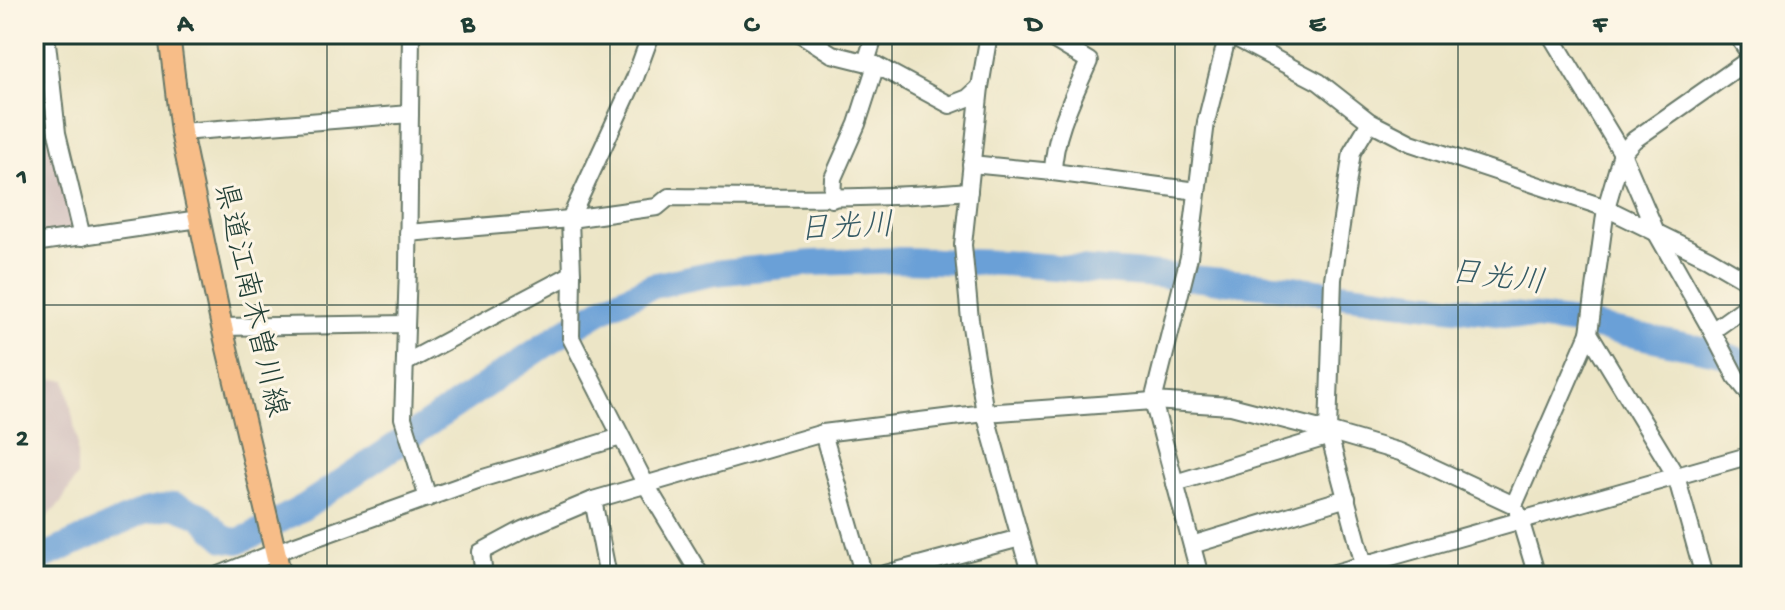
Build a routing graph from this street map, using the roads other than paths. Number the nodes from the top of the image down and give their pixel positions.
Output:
1 (46, 34) edge
2 (169, 34) edge
3 (411, 34) edge
4 (651, 34) edge
5 (801, 34) edge
6 (875, 34) edge
7 (989, 34) edge
8 (1049, 34) edge
9 (1228, 34) edge
10 (1550, 34) edge
11 (1736, 34) edge
12 (1751, 57) edge
13 (871, 64) junction
14 (980, 87) junction
15 (410, 114) junction
16 (1370, 122) junction
17 (181, 132) junction
18 (1622, 153) junction
19 (971, 164) junction
20 (1053, 172) junction
21 (969, 191) junction
22 (1197, 191) junction
23 (832, 199) junction
24 (1606, 208) junction
25 (199, 219) junction
26 (570, 219) junction
27 (1656, 232) junction
28 (408, 233) junction
29 (82, 237) junction
30 (36, 238) edge
31 (572, 274) junction
32 (1751, 283) edge
33 (1751, 303) edge
34 (406, 324) junction
35 (222, 327) junction
36 (1590, 327) junction
37 (1716, 338) junction
38 (405, 363) junction
39 (1751, 396) edge
40 (1153, 401) junction
41 (985, 413) junction
42 (823, 433) junction
43 (1329, 433) junction
44 (621, 437) junction
45 (1751, 455) edge
46 (1676, 476) junction
47 (1175, 483) junction
48 (646, 485) junction
49 (428, 498) junction
50 (1347, 498) junction
51 (593, 500) junction
52 (1518, 513) junction
53 (272, 536) junction
54 (1020, 538) junction
55 (1192, 545) junction
56 (1365, 570) edge
57 (217, 576) edge
58 (281, 576) edge
59 (484, 576) edge
60 (608, 576) edge
61 (701, 576) edge
62 (864, 576) edge
63 (878, 576) edge
64 (1031, 576) edge
65 (1200, 576) edge
66 (1324, 576) edge
67 (1537, 576) edge
68 (1704, 576) edge

1 - 29 street
2 - 17 main road, 県道江南木曽川線
3 - 15 street
4 - 26 street
5 - 13 street
6 - 13 street
7 - 14 street
8 - 20 street
9 - 16 street
9 - 22 street
10 - 18 street
11 - 12 street
12 - 18 street
13 - 14 street
13 - 23 street
14 - 19 street
15 - 17 street
15 - 28 street
16 - 24 street
16 - 43 street
17 - 25 main road, 県道江南木曽川線
18 - 24 street
18 - 27 street
19 - 20 street
19 - 21 street
20 - 22 street
21 - 23 street
21 - 41 street
22 - 40 street
23 - 26 street
24 - 27 street
24 - 36 street
25 - 29 street
25 - 35 main road, 県道江南木曽川線
26 - 28 street
26 - 31 street
27 - 32 street
27 - 37 street
28 - 34 street
29 - 30 street
31 - 38 street
31 - 44 street
33 - 37 street
34 - 35 street
34 - 38 street
35 - 53 main road, 県道江南木曽川線
36 - 46 street
36 - 52 street
37 - 39 street
38 - 49 street
40 - 41 street
40 - 43 street
40 - 47 street
41 - 42 street
41 - 54 street
42 - 48 street
42 - 62 street
43 - 47 street
43 - 50 street
43 - 52 street
44 - 48 street
44 - 49 street
45 - 46 street
46 - 52 street
46 - 68 street
47 - 55 street
48 - 51 street
48 - 61 street
49 - 53 street
50 - 55 street
50 - 56 street
51 - 59 street
51 - 60 street
52 - 56 street
52 - 67 street
53 - 57 street
53 - 58 main road, 県道江南木曽川線
54 - 63 street
54 - 64 street
55 - 65 street
56 - 66 street

